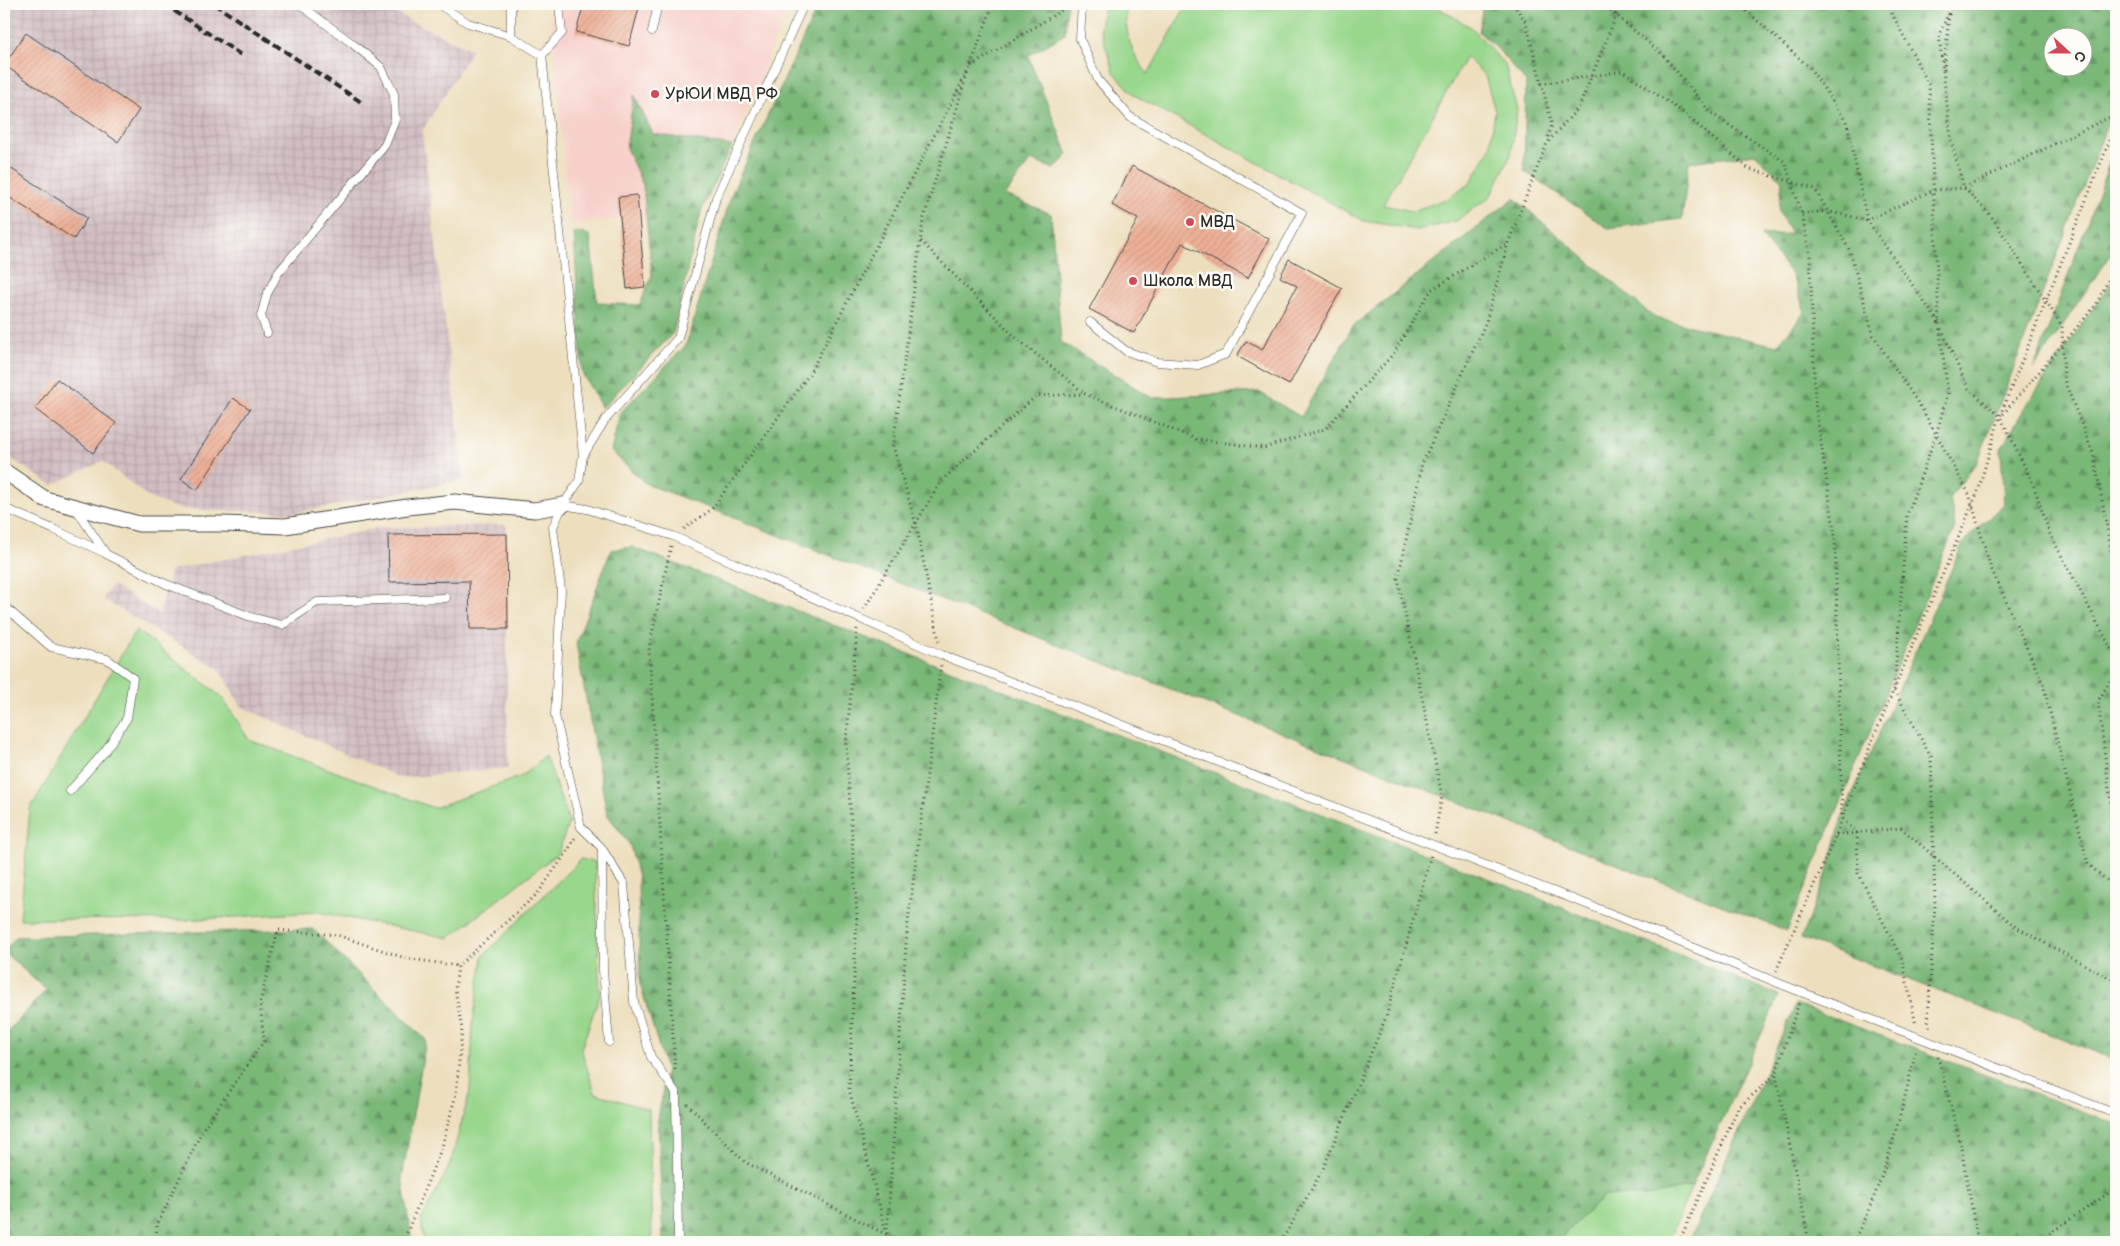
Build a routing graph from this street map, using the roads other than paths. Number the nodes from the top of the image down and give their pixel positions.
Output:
1 (299, 4) edge
2 (438, 4) edge
3 (511, 4) edge
4 (559, 4) edge
5 (658, 4) edge
6 (804, 4) edge
7 (1082, 4) edge
8 (652, 31) dead end
9 (510, 36) junction
10 (542, 55) junction
11 (1090, 322) dead end
12 (266, 333) dead end
13 (583, 456) junction
14 (4, 471) edge
15 (563, 505) junction
16 (4, 508) edge
17 (75, 508) junction
18 (106, 554) junction
19 (446, 598) dead end
20 (4, 606) edge
21 (70, 791) dead end
22 (602, 847) junction
23 (609, 1042) dead end
24 (2116, 1114) edge
25 (678, 1242) edge

1 - 12 lane
2 - 9 lane
3 - 9 lane
4 - 10 lane
5 - 8 lane
6 - 13 lane
7 - 11 lane
9 - 10 lane
10 - 13 lane
13 - 15 lane
14 - 17 street
15 - 17 street
15 - 22 lane
15 - 24 lane
16 - 18 lane
17 - 18 lane
18 - 19 lane
20 - 21 lane
22 - 23 lane
22 - 25 lane

